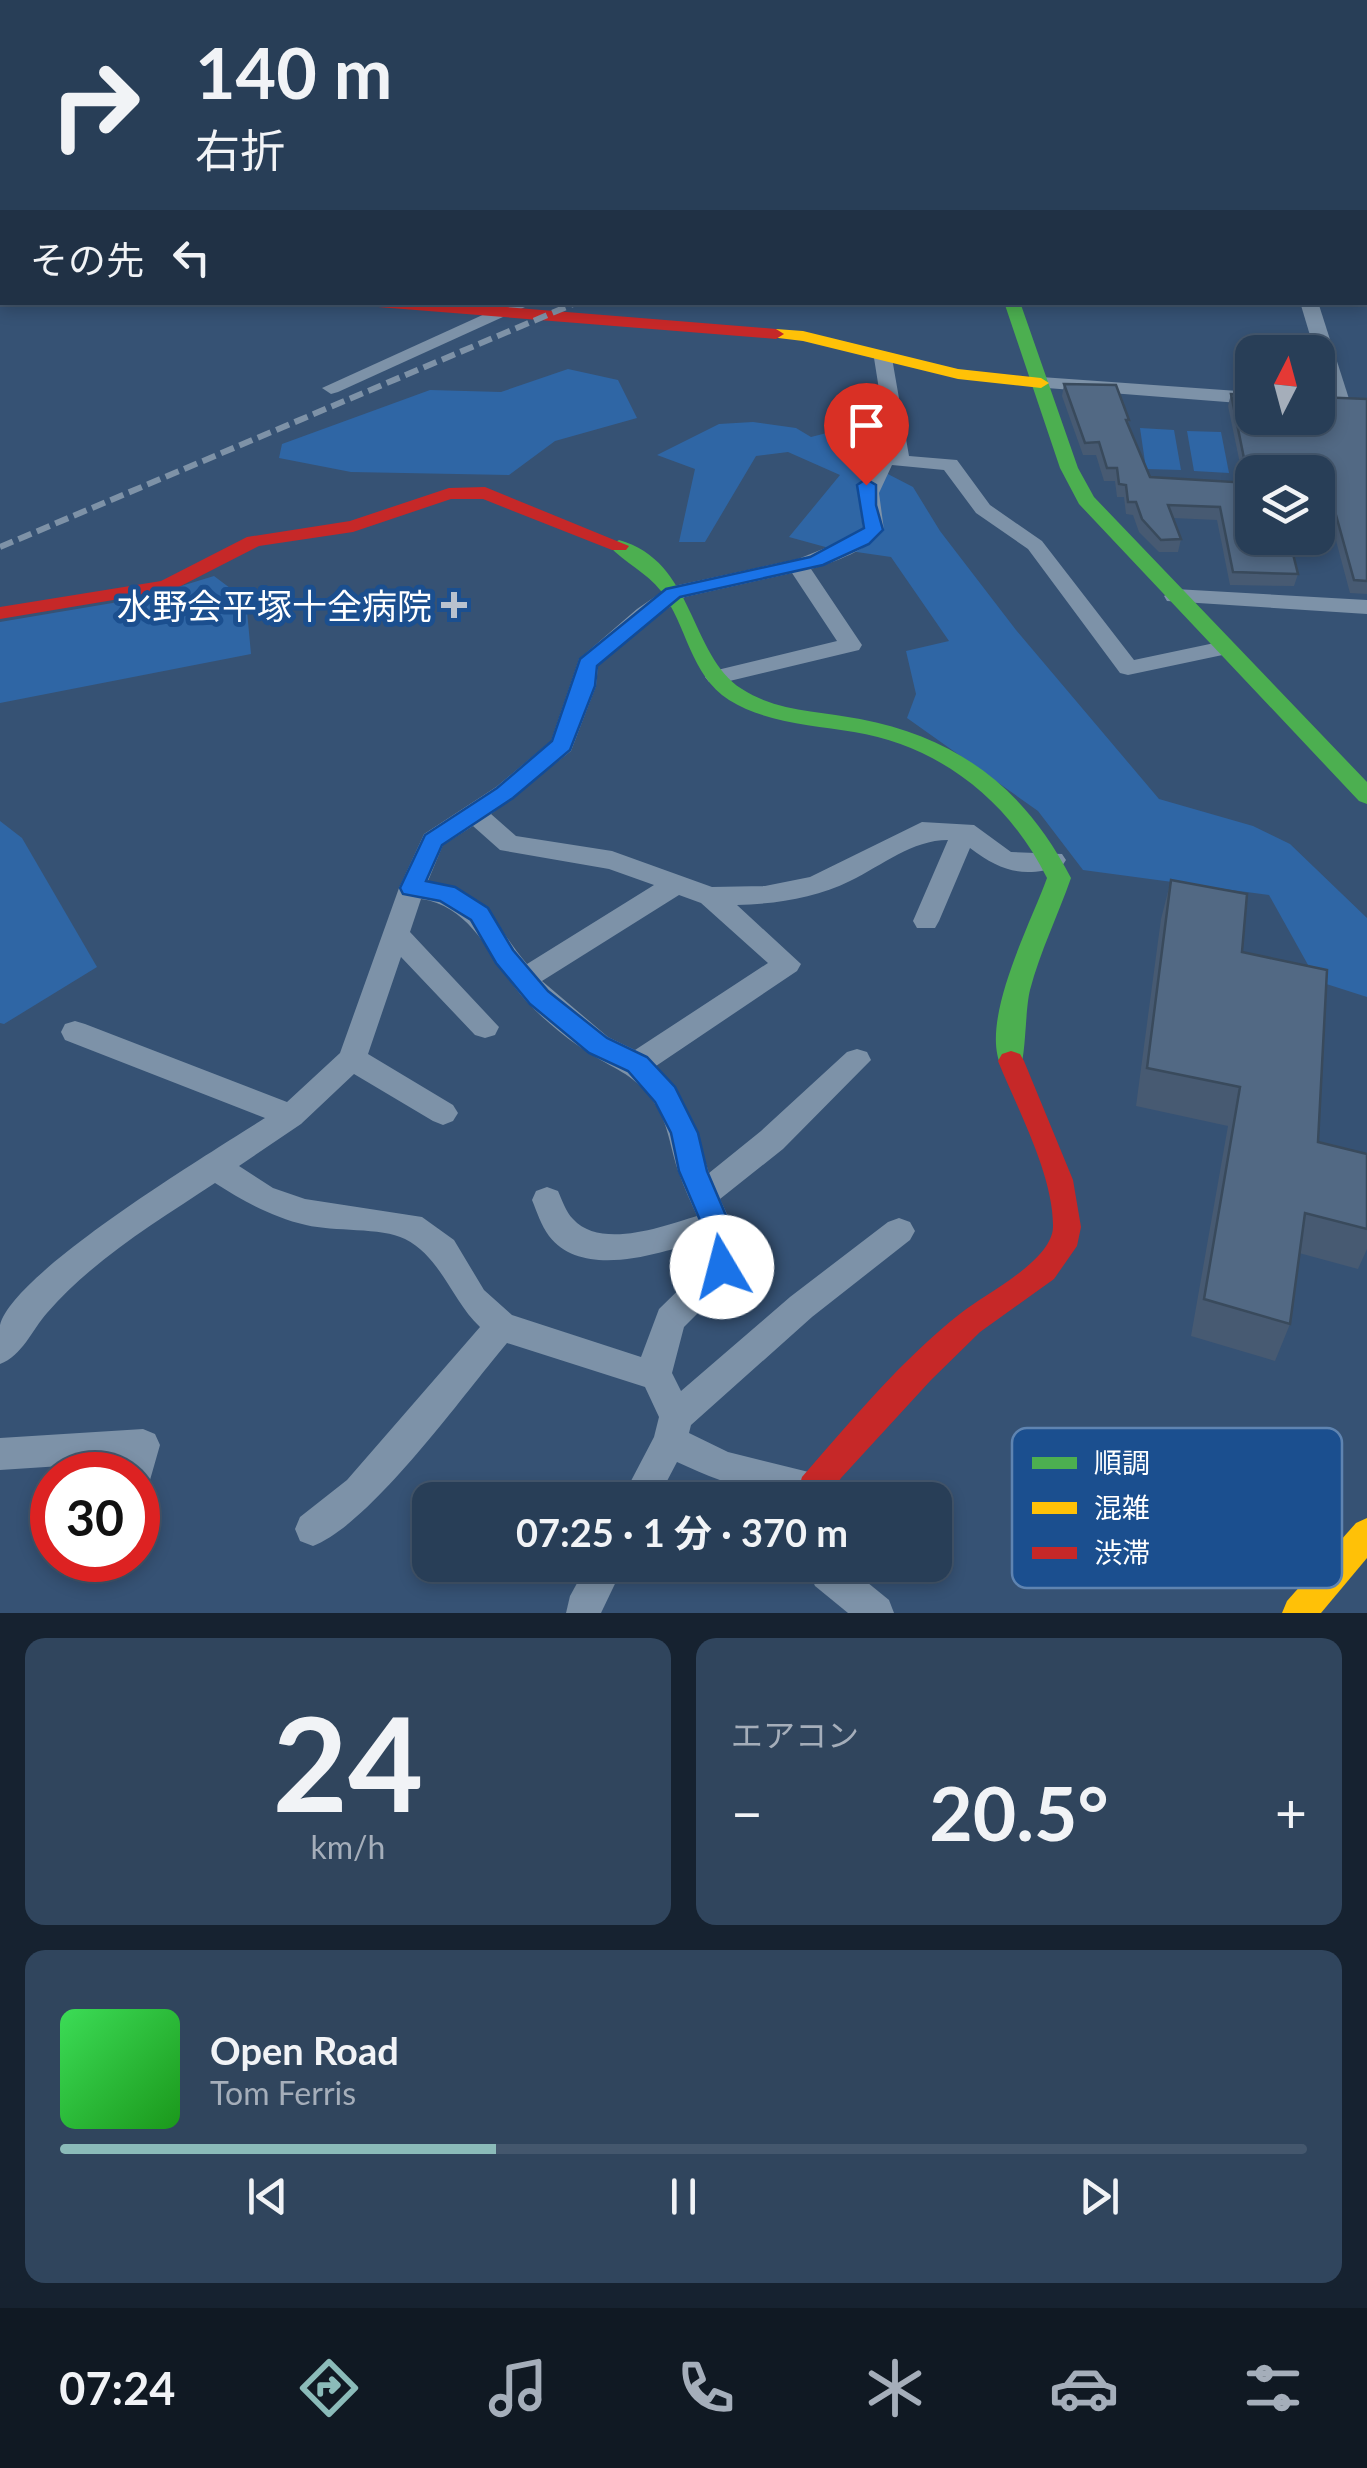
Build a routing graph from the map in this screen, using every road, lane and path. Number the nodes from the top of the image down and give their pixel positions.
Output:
1 (400, 0) edge
2 (452, 0) edge
3 (415, 305) edge
4 (518, 305) edge
5 (1013, 305) edge
6 (1310, 305) edge
7 (500, 312) junction
8 (883, 358) junction
9 (1041, 383) junction
10 (330, 388) dead end
11 (1235, 397) edge
12 (1335, 402) edge
13 (1340, 402) junction
14 (1367, 403) edge
15 (894, 420) junction
16 (798, 566) junction
17 (674, 593) junction
18 (1175, 596) junction
19 (1367, 607) edge
20 (0, 613) edge
21 (1224, 648) junction
22 (717, 677) junction
23 (1367, 796) edge
24 (476, 814) junction
25 (964, 831) junction
26 (1053, 860) junction
27 (676, 885) junction
28 (412, 888) junction
29 (710, 896) junction
30 (926, 921) dead end
31 (397, 936) junction
32 (524, 979) junction
33 (485, 1027) dead end
34 (75, 1032) dead end
35 (352, 1059) junction
36 (857, 1060) dead end
37 (638, 1064) junction
38 (443, 1113) dead end
39 (291, 1116) junction
40 (215, 1166) junction
41 (705, 1193) junction
42 (547, 1200) dead end
43 (717, 1223) junction
44 (899, 1231) dead end
45 (502, 1326) junction
46 (0, 1348) edge
47 (655, 1373) junction
48 (673, 1429) junction
49 (30, 1452) edge
50 (32, 1452) edge
51 (141, 1452) edge
52 (0, 1454) edge
53 (648, 1482) edge
54 (773, 1482) edge
55 (821, 1482) edge
56 (314, 1529) dead end
57 (1367, 1534) edge
58 (1342, 1563) edge
59 (597, 1582) edge
60 (839, 1582) edge
61 (1321, 1588) edge
62 (583, 1610) dead end
63 (876, 1613) edge
64 (1299, 1613) edge

1 - 2 street
3 - 7 street
4 - 7 street
5 - 9 street
6 - 13 street
7 - 8 street
7 - 10 street
8 - 9 street
8 - 15 street
9 - 11 street
9 - 18 street
12 - 13 street
13 - 14 street
15 - 16 street
15 - 21 street
16 - 17 street
16 - 22 street
17 - 20 street
17 - 22 street
17 - 24 street
18 - 19 street
18 - 21 street
21 - 23 street
22 - 26 street
24 - 27 street
24 - 28 street
25 - 26 street
25 - 29 street
25 - 30 street
26 - 55 street
27 - 29 street
27 - 32 street
28 - 31 street
28 - 32 street
29 - 37 street
31 - 33 street
31 - 35 street
32 - 37 street
34 - 39 street
35 - 38 street
35 - 39 street
36 - 41 street
37 - 41 street
39 - 40 street
40 - 45 street
40 - 46 street
41 - 43 street
42 - 43 street
43 - 47 street
44 - 48 street
45 - 47 street
45 - 56 street
47 - 48 street
48 - 53 street
48 - 54 street
49 - 52 street
50 - 51 street
57 - 58 street
59 - 62 street
60 - 63 street
61 - 64 street

